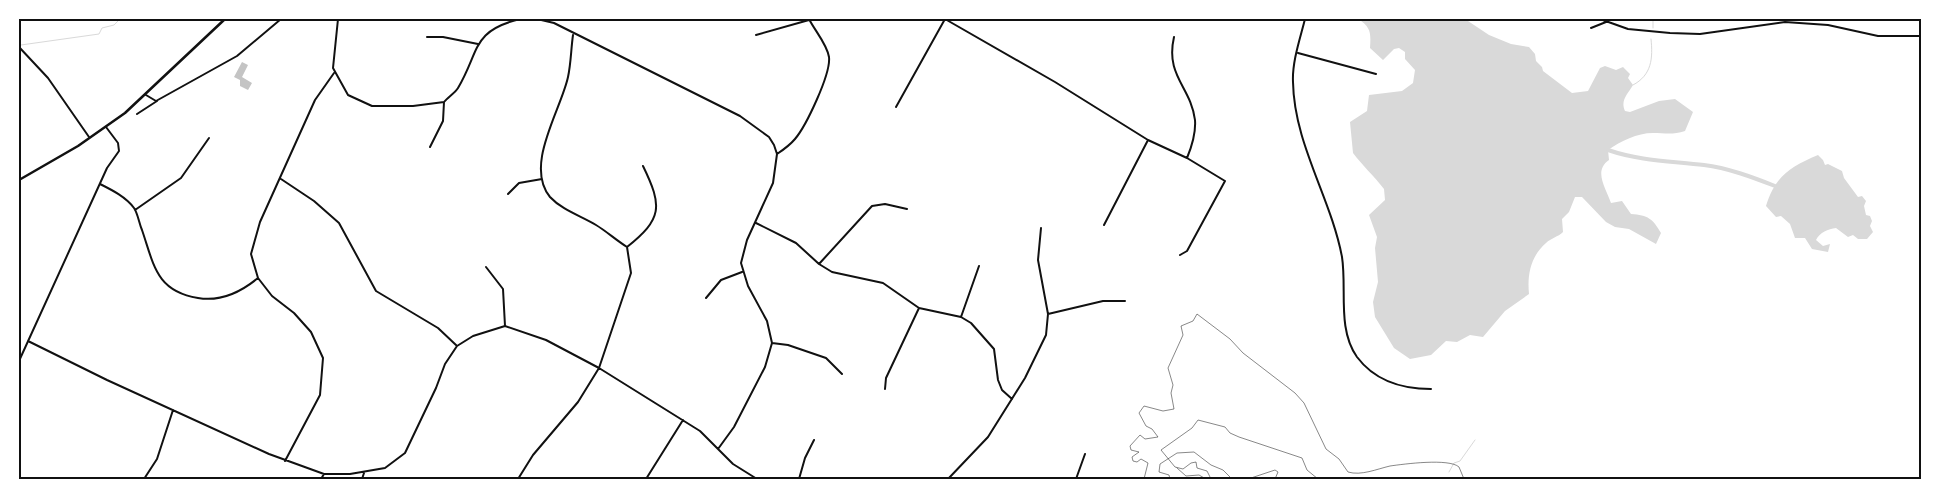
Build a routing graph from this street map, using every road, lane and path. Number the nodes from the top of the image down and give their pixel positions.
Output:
1 (225, 19) edge
2 (281, 19) edge
3 (338, 19) edge
4 (520, 19) edge
5 (537, 19) edge
6 (809, 19) edge
7 (945, 19) edge
8 (1305, 19) edge
9 (1600, 19) edge
10 (1606, 22) junction
11 (1591, 28) dead end
12 (573, 34) junction
13 (756, 35) dead end
14 (1921, 36) edge
15 (427, 37) dead end
16 (1174, 37) dead end
17 (478, 44) junction
18 (19, 47) edge
19 (1298, 52) junction
20 (334, 73) junction
21 (1376, 74) dead end
22 (146, 94) junction
23 (159, 100) junction
24 (444, 102) junction
25 (896, 107) dead end
26 (137, 114) dead end
27 (106, 127) junction
28 (90, 138) junction
29 (209, 138) dead end
30 (1148, 140) junction
31 (430, 147) dead end
32 (776, 154) junction
33 (1188, 158) junction
34 (643, 166) dead end
35 (281, 179) junction
36 (542, 179) junction
37 (19, 180) edge
38 (100, 184) junction
39 (508, 194) dead end
40 (907, 209) dead end
41 (135, 210) junction
42 (756, 223) junction
43 (1104, 225) dead end
44 (1040, 228) dead end
45 (627, 247) junction
46 (1180, 255) dead end
47 (819, 264) junction
48 (980, 266) dead end
49 (486, 267) dead end
50 (742, 272) junction
51 (258, 278) junction
52 (706, 298) dead end
53 (1125, 301) dead end
54 (919, 308) junction
55 (1048, 314) junction
56 (962, 316) junction
57 (505, 326) junction
58 (28, 341) junction
59 (772, 343) junction
60 (457, 346) junction
61 (19, 361) edge
62 (599, 368) junction
63 (842, 374) dead end
64 (885, 389) dead end
65 (1431, 389) dead end
66 (1012, 399) junction
67 (173, 410) junction
68 (683, 420) junction
69 (814, 440) dead end
70 (718, 449) junction
71 (1084, 454) dead end
72 (1168, 459) junction
73 (285, 461) junction
74 (1177, 468) junction
75 (364, 473) junction
76 (324, 474) junction
77 (144, 479) edge
78 (321, 479) edge
79 (362, 479) edge
80 (518, 479) edge
81 (646, 479) edge
82 (757, 479) edge
83 (799, 479) edge
84 (948, 479) edge
85 (1076, 479) edge
86 (1144, 479) edge
87 (1170, 479) edge
88 (1206, 479) edge
89 (1211, 479) edge
90 (1232, 479) edge
91 (1248, 479) edge
92 (1276, 479) edge
93 (1318, 479) edge
94 (1464, 479) edge

1 - 22 main road
2 - 23 street
3 - 20 street
4 - 17 street
5 - 12 street
6 - 13 street
6 - 32 street
7 - 25 street
7 - 30 street
8 - 19 street
9 - 10 street
10 - 11 street
10 - 14 street
12 - 32 street
12 - 36 street
15 - 17 street
16 - 33 street
17 - 24 street
18 - 28 street
19 - 21 street
19 - 65 street
20 - 24 street
20 - 35 street
22 - 23 street
22 - 27 main road
23 - 26 street
24 - 31 street
27 - 28 main road
27 - 38 street
28 - 37 main road
29 - 41 street
30 - 33 street
30 - 43 street
32 - 42 street
33 - 46 street
34 - 45 street
35 - 51 street
35 - 60 street
36 - 39 street
36 - 45 street
38 - 41 street
38 - 58 street
40 - 47 street
41 - 51 street
42 - 47 street
42 - 50 street
44 - 55 street
45 - 62 street
47 - 54 street
48 - 56 street
49 - 57 street
50 - 52 street
50 - 59 street
51 - 73 street
53 - 55 street
54 - 56 street
54 - 64 street
55 - 66 street
56 - 66 street
57 - 60 street
57 - 62 street
58 - 61 street
58 - 67 street
59 - 63 street
59 - 70 street
60 - 75 street
62 - 68 street
62 - 80 street
66 - 84 street
67 - 73 street
67 - 77 street
68 - 70 street
68 - 81 street
69 - 83 street
70 - 82 street
71 - 85 street
72 - 74 path
72 - 87 path
72 - 90 path
72 - 93 path
73 - 76 street
74 - 88 path
74 - 89 path
75 - 76 street
75 - 79 street
76 - 78 street
86 - 94 path
91 - 92 path

